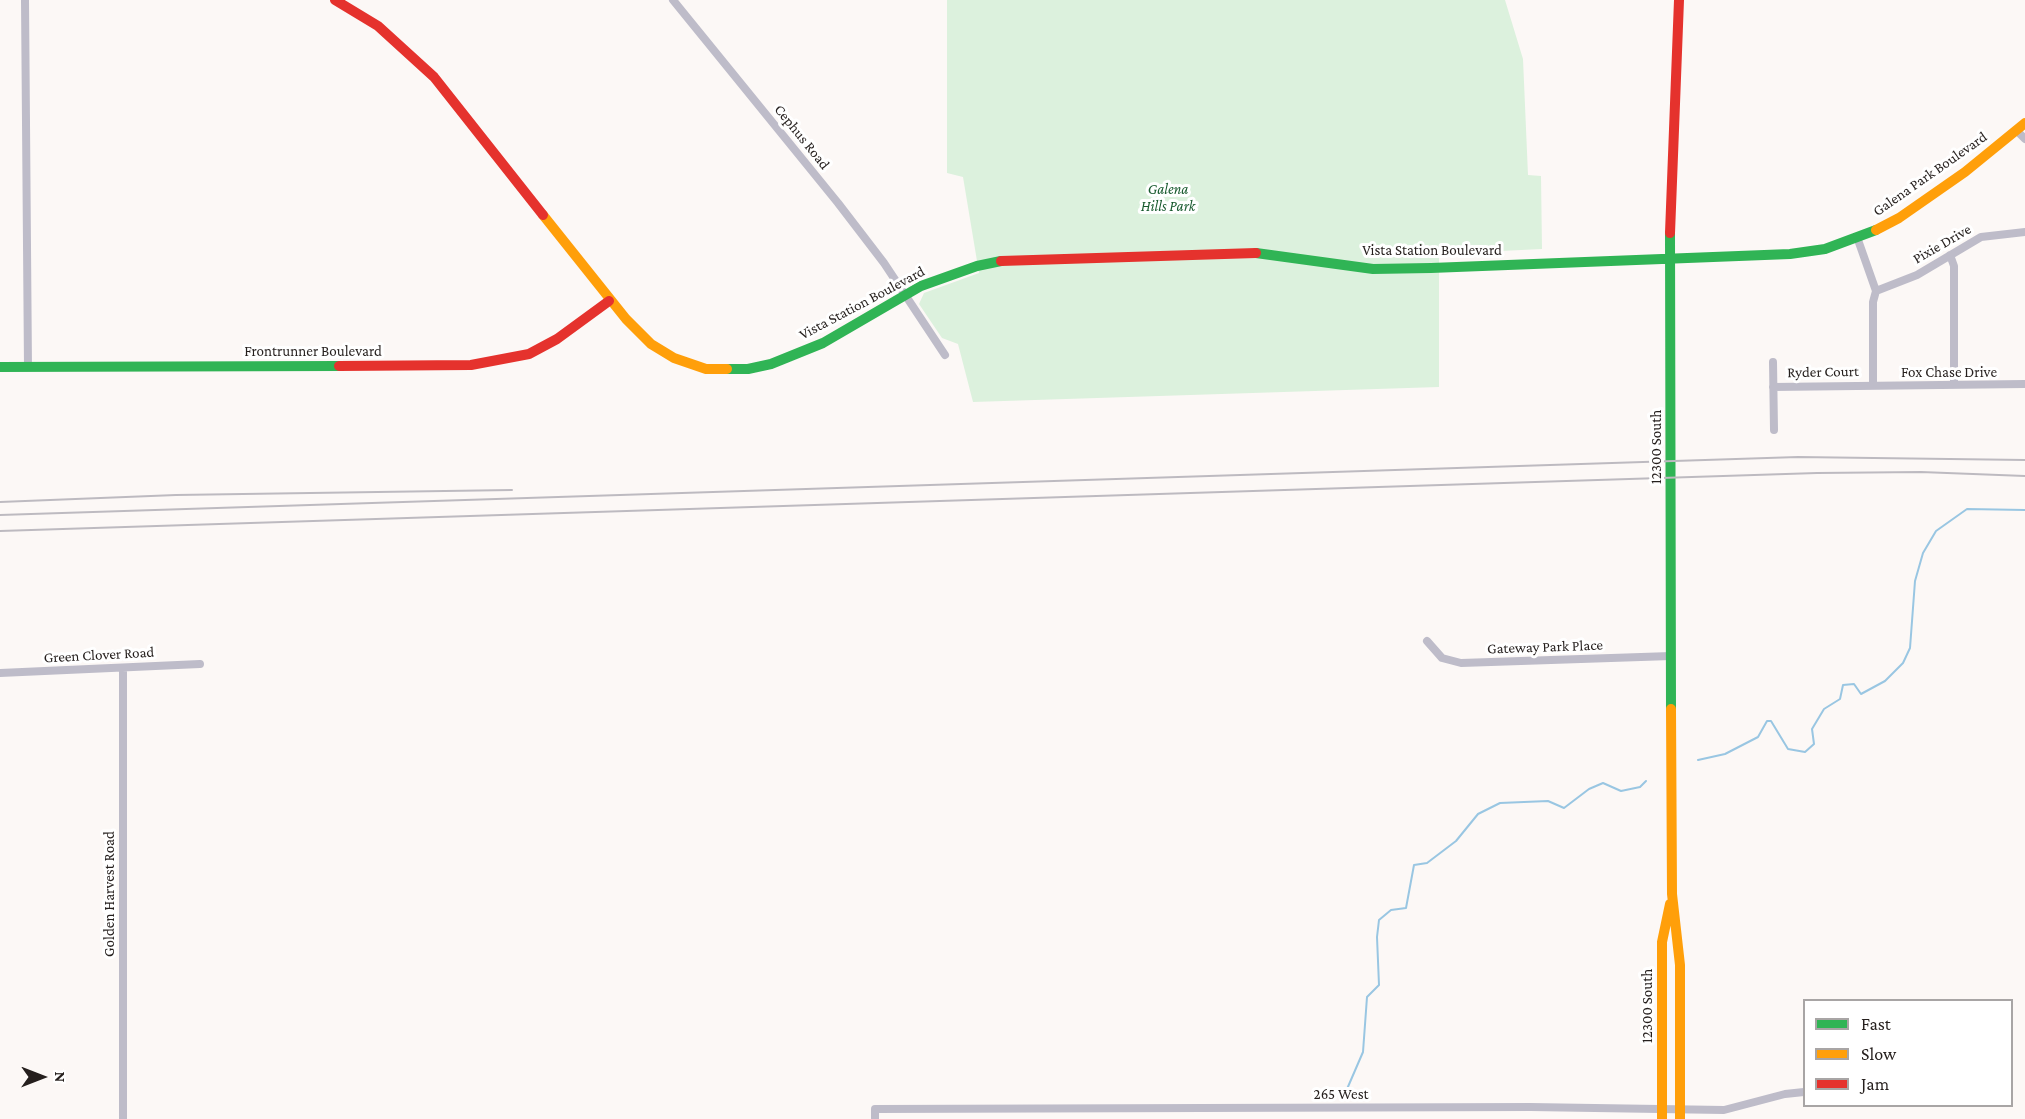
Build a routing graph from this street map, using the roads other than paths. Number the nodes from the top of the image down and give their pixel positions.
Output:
1 (25, 0) edge
2 (335, 0) edge
3 (673, 0) edge
4 (1679, 0) edge
5 (2021, 126) edge
6 (2025, 139) edge
7 (2025, 232) edge
8 (1857, 237) junction
9 (1950, 255) junction
10 (1670, 257) junction
11 (1876, 291) junction
12 (903, 295) junction
13 (609, 301) junction
14 (945, 355) dead end
15 (1773, 362) dead end
16 (0, 367) edge
17 (28, 367) junction
18 (2025, 384) edge
19 (1873, 385) junction
20 (1954, 385) junction
21 (1773, 387) junction
22 (1774, 430) dead end
23 (1427, 641) dead end
24 (1671, 656) junction
25 (200, 664) dead end
26 (123, 669) junction
27 (0, 673) edge
28 (1672, 894) junction
29 (1803, 1092) edge
30 (1662, 1114) edge
31 (1680, 1114) edge
32 (123, 1119) edge
33 (875, 1119) edge

1 - 17 street
2 - 13 street, Vista Station Boulevard
3 - 12 street, Cephus Road
4 - 10 street, 12300 South
5 - 6 street
5 - 8 street, Galena Park Boulevard
7 - 9 street, Pixie Drive
8 - 10 street, Galena Park Boulevard
8 - 11 street
9 - 11 street, Pixie Drive
9 - 20 street
10 - 12 street, Vista Station Boulevard
10 - 24 street, 12300 South
11 - 19 street
12 - 13 street, Vista Station Boulevard
12 - 14 street, Cephus Road
13 - 17 street, Frontrunner Boulevard
15 - 21 street, Ryder Court
16 - 17 street, Frontrunner Boulevard
18 - 20 street, Fox Chase Drive
19 - 20 street, Fox Chase Drive
19 - 21 street, Ryder Court
21 - 22 street, Ryder Court
23 - 24 street, Gateway Park Place
24 - 28 street, 12300 South
25 - 26 street, Green Clover Road
26 - 27 street, Green Clover Road
26 - 32 street, Golden Harvest Road
28 - 30 street, 12300 South
28 - 31 street, 12300 South
29 - 31 street, 265 West
30 - 31 street, 265 West
30 - 33 street, 265 West

